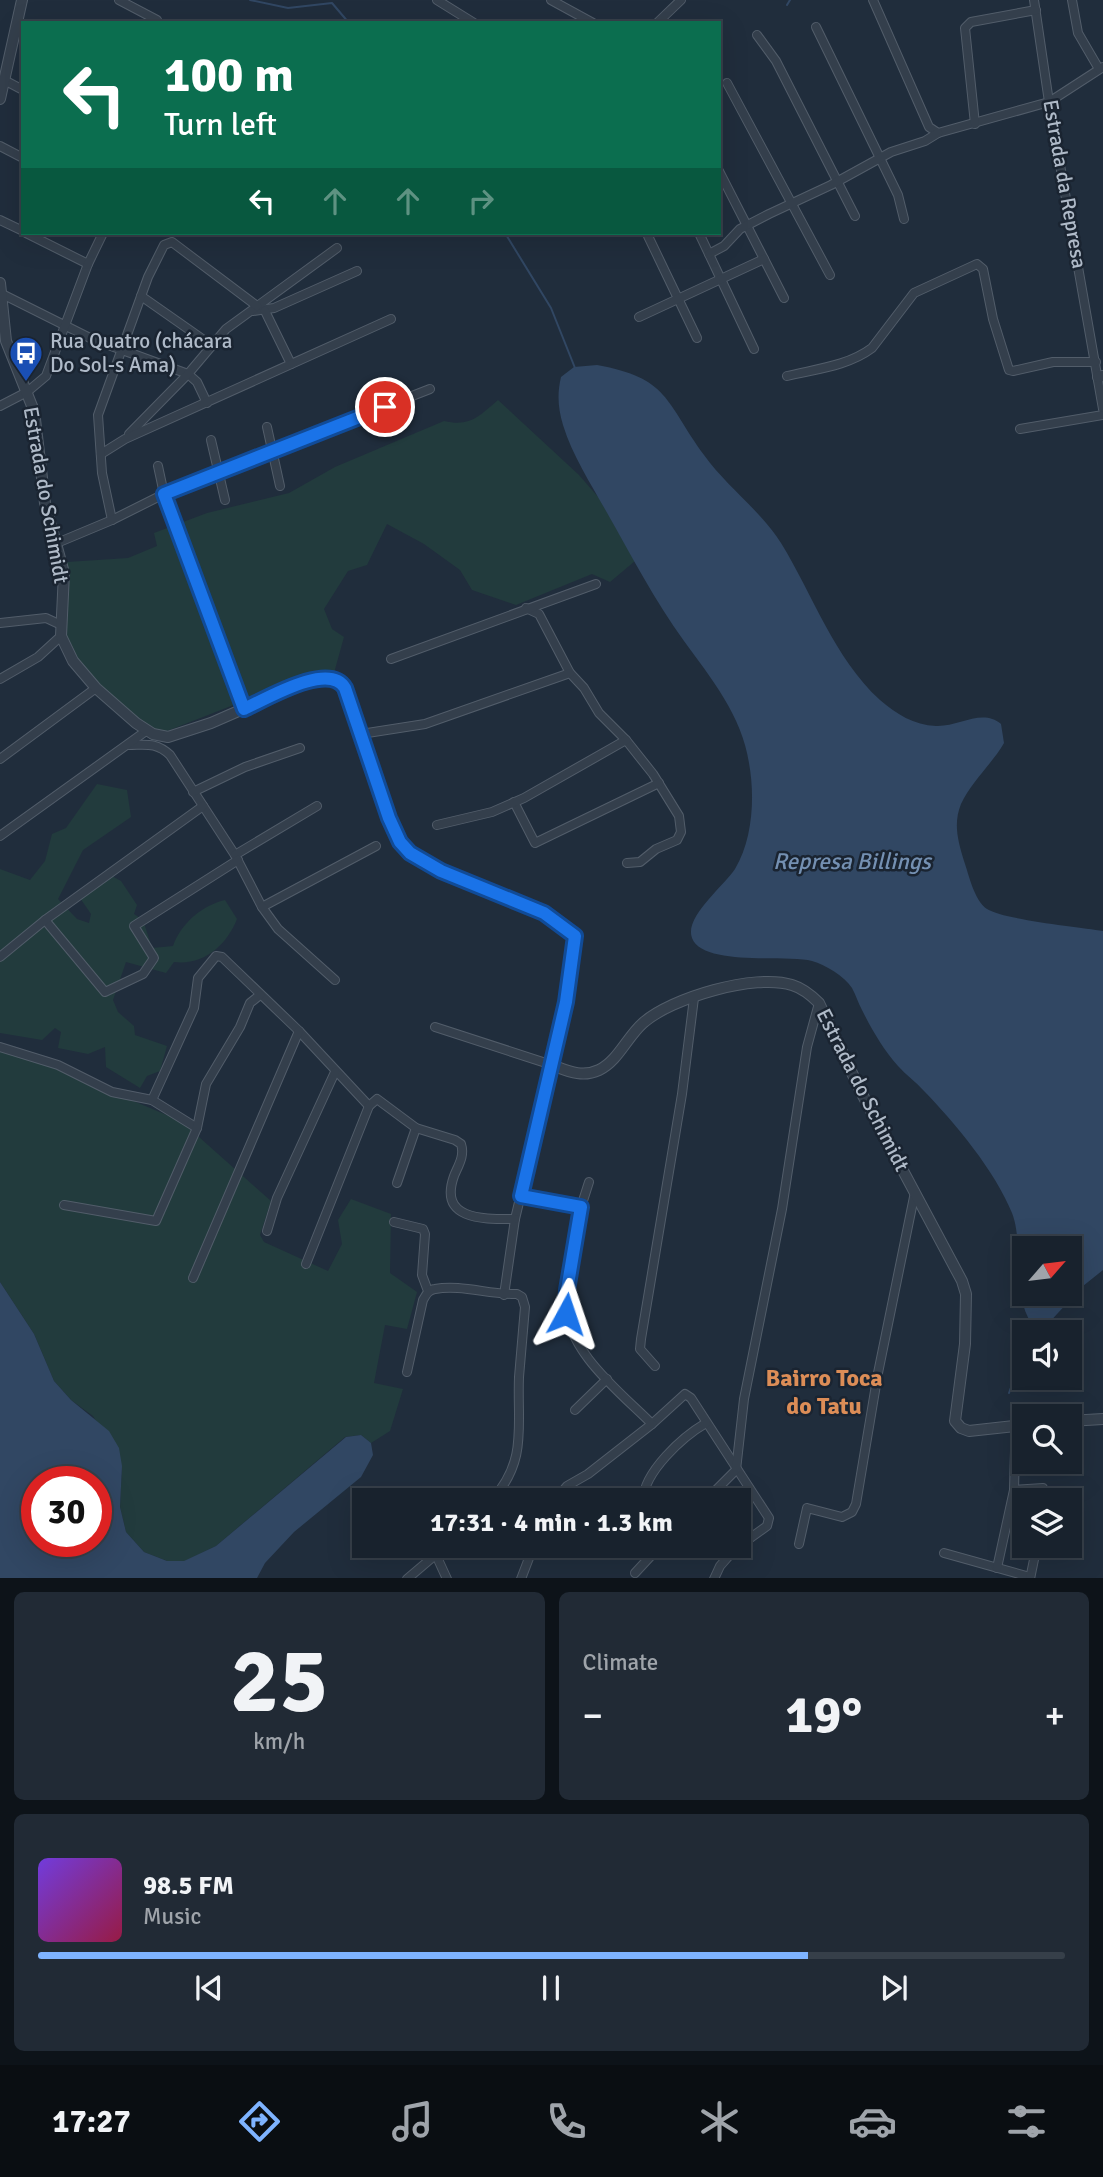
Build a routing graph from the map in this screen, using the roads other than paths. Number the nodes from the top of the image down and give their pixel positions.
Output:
1 (22, 0) edge
2 (119, 0) edge
3 (436, 0) edge
4 (551, 0) edge
5 (873, 0) edge
6 (1034, 0) edge
7 (1072, 0) edge
8 (679, 2) edge
9 (1036, 10) junction
10 (18, 17) junction
11 (157, 20) dead end
12 (25, 21) edge
13 (471, 21) edge
14 (589, 21) edge
15 (659, 21) edge
16 (816, 27) dead end
17 (757, 35) dead end
18 (1101, 68) edge
19 (4, 80) junction
20 (727, 82) dead end
21 (21, 89) edge
22 (0, 100) edge
23 (1049, 102) junction
24 (975, 124) junction
25 (938, 133) junction
26 (0, 146) edge
27 (21, 158) edge
28 (880, 158) junction
29 (721, 175) edge
30 (838, 181) junction
31 (791, 203) junction
32 (855, 216) dead end
33 (904, 219) dead end
34 (0, 220) edge
35 (747, 225) junction
36 (21, 230) edge
37 (31, 235) edge
38 (102, 235) edge
39 (700, 235) edge
40 (648, 236) dead end
41 (337, 248) dead end
42 (709, 254) junction
43 (764, 259) junction
44 (88, 264) junction
45 (357, 271) dead end
46 (830, 275) dead end
47 (721, 279) junction
48 (0, 282) edge
49 (2, 294) junction
50 (141, 296) junction
51 (784, 298) dead end
52 (678, 299) junction
53 (258, 309) junction
54 (639, 317) dead end
55 (391, 319) dead end
56 (64, 327) junction
57 (697, 338) dead end
58 (3, 341) edge
59 (211, 345) junction
60 (754, 349) dead end
61 (121, 351) junction
62 (1096, 362) junction
63 (291, 364) junction
64 (188, 374) junction
65 (787, 376) dead end
66 (1101, 377) edge
67 (430, 389) dead end
68 (27, 392) junction
69 (207, 403) junction
70 (0, 406) edge
71 (1103, 409) edge
72 (1103, 415) edge
73 (267, 427) dead end
74 (1020, 429) dead end
75 (125, 439) junction
76 (211, 440) dead end
77 (273, 451) junction
78 (101, 454) junction
79 (158, 466) dead end
80 (218, 473) junction
81 (280, 486) dead end
82 (164, 494) junction
83 (225, 500) dead end
84 (112, 520) junction
85 (57, 543) junction
86 (596, 584) dead end
87 (526, 608) junction
88 (0, 622) edge
89 (61, 631) junction
90 (391, 659) dead end
91 (570, 673) junction
92 (0, 678) edge
93 (96, 688) junction
94 (244, 709) junction
95 (146, 731) junction
96 (361, 734) junction
97 (626, 740) junction
98 (128, 745) junction
99 (300, 747) dead end
100 (0, 759) edge
101 (659, 783) junction
102 (193, 792) junction
103 (514, 802) junction
104 (203, 806) junction
105 (317, 806) dead end
106 (437, 825) dead end
107 (0, 836) edge
108 (376, 846) dead end
109 (236, 858) junction
110 (627, 863) dead end
111 (262, 906) junction
112 (45, 920) junction
113 (0, 957) edge
114 (335, 980) dead end
115 (260, 995) junction
116 (694, 998) junction
117 (819, 1003) junction
118 (435, 1027) dead end
119 (299, 1031) junction
120 (0, 1047) edge
121 (552, 1065) junction
122 (335, 1072) junction
123 (152, 1100) junction
124 (369, 1106) junction
125 (197, 1128) junction
126 (415, 1128) junction
127 (589, 1182) dead end
128 (397, 1183) dead end
129 (915, 1192) junction
130 (521, 1196) junction
131 (64, 1205) dead end
132 (581, 1207) junction
133 (515, 1219) junction
134 (394, 1222) dead end
135 (267, 1231) dead end
136 (306, 1264) dead end
137 (193, 1278) dead end
138 (428, 1291) junction
139 (504, 1294) junction
140 (654, 1366) dead end
141 (407, 1372) dead end
142 (607, 1379) junction
143 (575, 1410) dead end
144 (1103, 1419) edge
145 (1082, 1420) edge
146 (706, 1423) junction
147 (652, 1424) junction
148 (1012, 1426) edge
149 (736, 1470) junction
150 (502, 1488) edge
151 (565, 1488) edge
152 (644, 1488) edge
153 (718, 1488) edge
154 (1012, 1499) edge
155 (799, 1544) dead end
156 (944, 1553) dead end
157 (432, 1558) edge
158 (437, 1558) edge
159 (529, 1558) edge
160 (649, 1558) edge
161 (1034, 1558) edge
162 (997, 1568) junction
163 (635, 1573) dead end
164 (407, 1578) edge
165 (447, 1578) edge
166 (521, 1578) edge
167 (714, 1578) edge
168 (1030, 1578) edge

1 - 10 street
2 - 11 street
3 - 13 street
4 - 14 street
5 - 25 street
6 - 9 street, Estrada da Represa
7 - 18 street
8 - 15 street
9 - 23 street, Estrada da Represa
9 - 24 street
10 - 12 street
10 - 19 street
16 - 28 street
17 - 30 street
18 - 23 street
19 - 21 street
19 - 22 street
20 - 31 street
23 - 24 street
23 - 62 street, Estrada da Represa
24 - 25 street
25 - 28 street
26 - 27 street
28 - 30 street
28 - 33 street
29 - 35 street
30 - 31 street
30 - 32 street
31 - 35 street
31 - 46 street
34 - 36 street
35 - 42 street
35 - 43 street
37 - 44 street
38 - 44 street
39 - 42 street
40 - 52 street
41 - 53 street
42 - 47 street
43 - 47 street
43 - 51 street
44 - 56 street
45 - 53 street
47 - 52 street
47 - 60 street
48 - 49 street, Estrada do Schimidt
49 - 56 street
49 - 58 street, Estrada do Schimidt
50 - 53 street
50 - 59 street
50 - 61 street
52 - 54 street
52 - 57 street
53 - 59 street
53 - 63 street
55 - 63 street
56 - 61 street
56 - 68 street
58 - 68 street, Estrada do Schimidt
59 - 64 street
61 - 64 street
61 - 78 street
62 - 65 street
62 - 66 street, Estrada da Represa
63 - 69 street
64 - 69 street
64 - 75 street
66 - 71 street, Estrada da Represa
67 - 77 street
68 - 70 street
68 - 85 street, Estrada do Schimidt
69 - 75 street
72 - 74 street
73 - 77 street
75 - 78 street
76 - 80 street
77 - 80 street
77 - 81 street
78 - 84 street
79 - 82 street
80 - 82 street
80 - 83 street
82 - 84 street
82 - 94 street
84 - 85 street
85 - 89 street, Estrada do Schimidt
86 - 87 street
87 - 90 street
87 - 91 street
88 - 89 street
89 - 92 street
89 - 93 street
91 - 96 street
91 - 97 street
93 - 95 street
93 - 100 street
94 - 95 street
94 - 96 street
95 - 98 street
96 - 121 street
97 - 101 street
97 - 103 street
98 - 102 street
98 - 107 street
99 - 102 street
101 - 103 street
101 - 110 street
102 - 104 street
103 - 106 street
104 - 109 street
104 - 112 street
105 - 109 street
108 - 111 street
109 - 111 street
109 - 112 street
111 - 114 street
112 - 113 street
115 - 119 street
115 - 123 street
115 - 125 street
116 - 117 street, Estrada do Schimidt
116 - 121 street, Estrada do Schimidt
116 - 140 street
117 - 129 street, Estrada do Schimidt
117 - 149 street
118 - 121 street
119 - 122 street
119 - 137 street
120 - 123 street
121 - 130 street
122 - 124 street
122 - 135 street
123 - 125 street
124 - 126 street
124 - 136 street
125 - 131 street
126 - 128 street
126 - 133 street
127 - 132 street
129 - 148 street, Estrada do Schimidt
129 - 155 street
130 - 132 street
130 - 133 street
132 - 142 street
133 - 139 street
134 - 138 street
138 - 139 street
138 - 141 street
139 - 150 street
142 - 143 street
142 - 147 street
144 - 145 street
146 - 147 street
146 - 149 street
146 - 152 street
147 - 151 street
149 - 153 street
149 - 167 street
154 - 162 street
156 - 162 street
157 - 164 street
158 - 165 street
159 - 166 street
160 - 163 street
161 - 168 street
162 - 168 street

